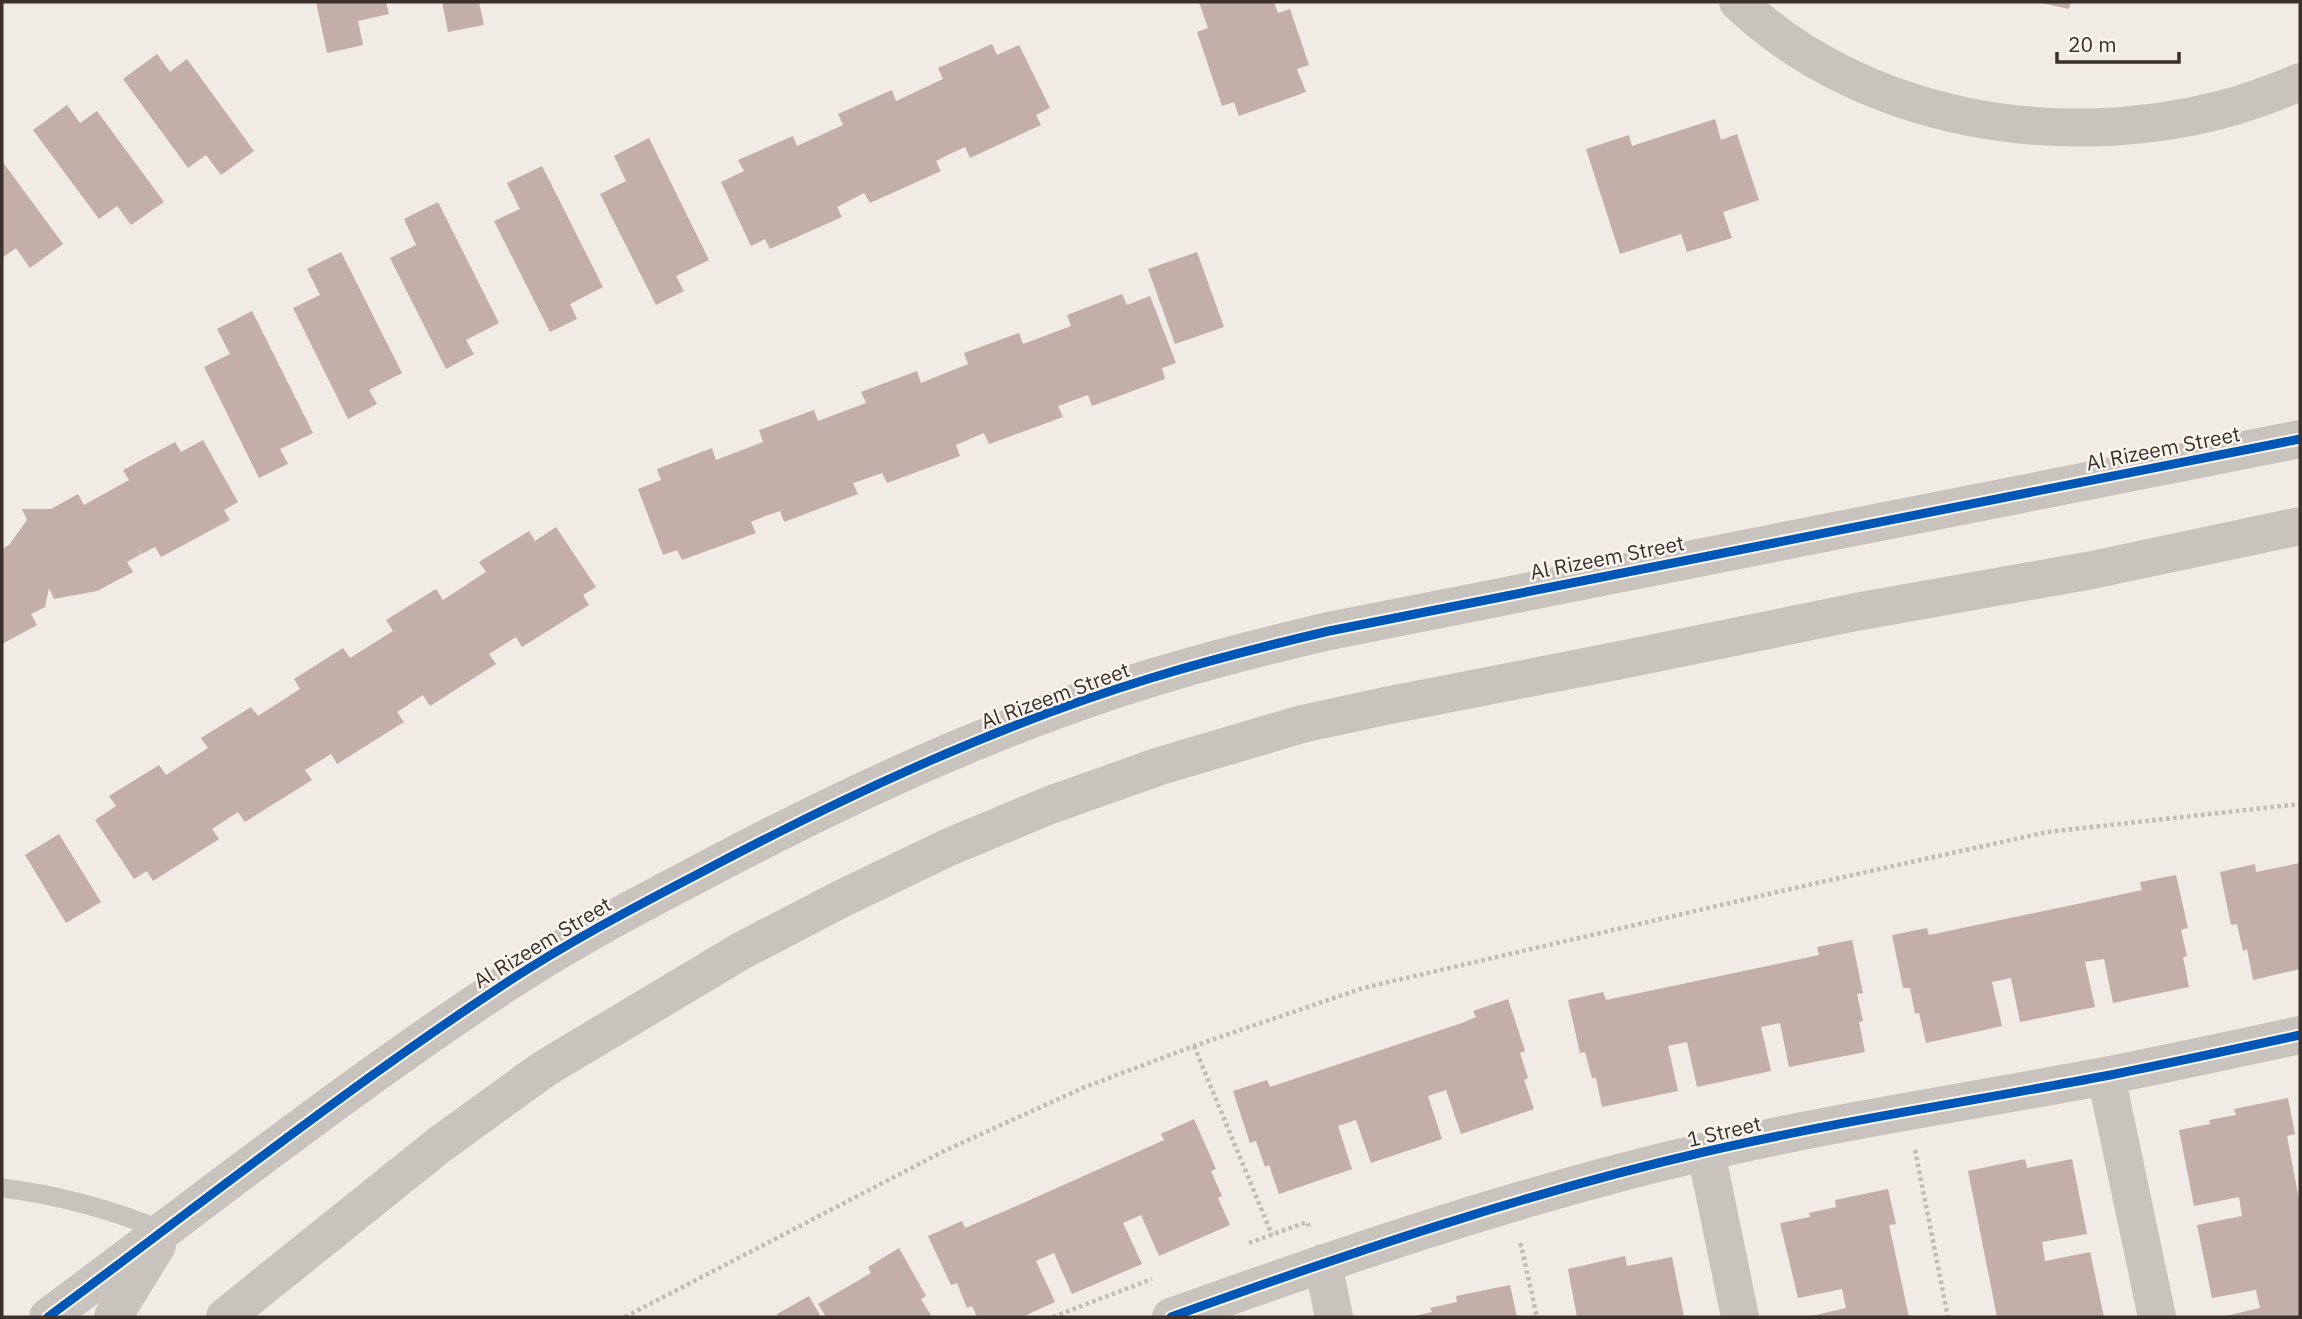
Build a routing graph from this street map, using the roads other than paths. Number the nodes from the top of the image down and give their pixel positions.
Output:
1 (1738, 2) edge
2 (2300, 82) edge
3 (2300, 439) edge
4 (2300, 526) edge
5 (2300, 1035) edge
6 (2106, 1076) junction
7 (1706, 1152) junction
8 (2, 1188) edge
9 (164, 1231) junction
10 (1323, 1263) junction
11 (48, 1317) edge
12 (113, 1317) edge
13 (225, 1317) edge
14 (1171, 1317) edge
15 (1334, 1317) edge
16 (1740, 1317) edge
17 (2157, 1317) edge

1 - 2 street
3 - 9 street, Al Rizeem Street
4 - 13 street
5 - 6 street, 1 Street
6 - 7 street, 1 Street
6 - 17 street
7 - 10 street, 1 Street
7 - 16 street, 1 Street
8 - 9 lane
9 - 11 street, Al Rizeem Street
9 - 12 street
10 - 14 street, 1 Street
10 - 15 street

